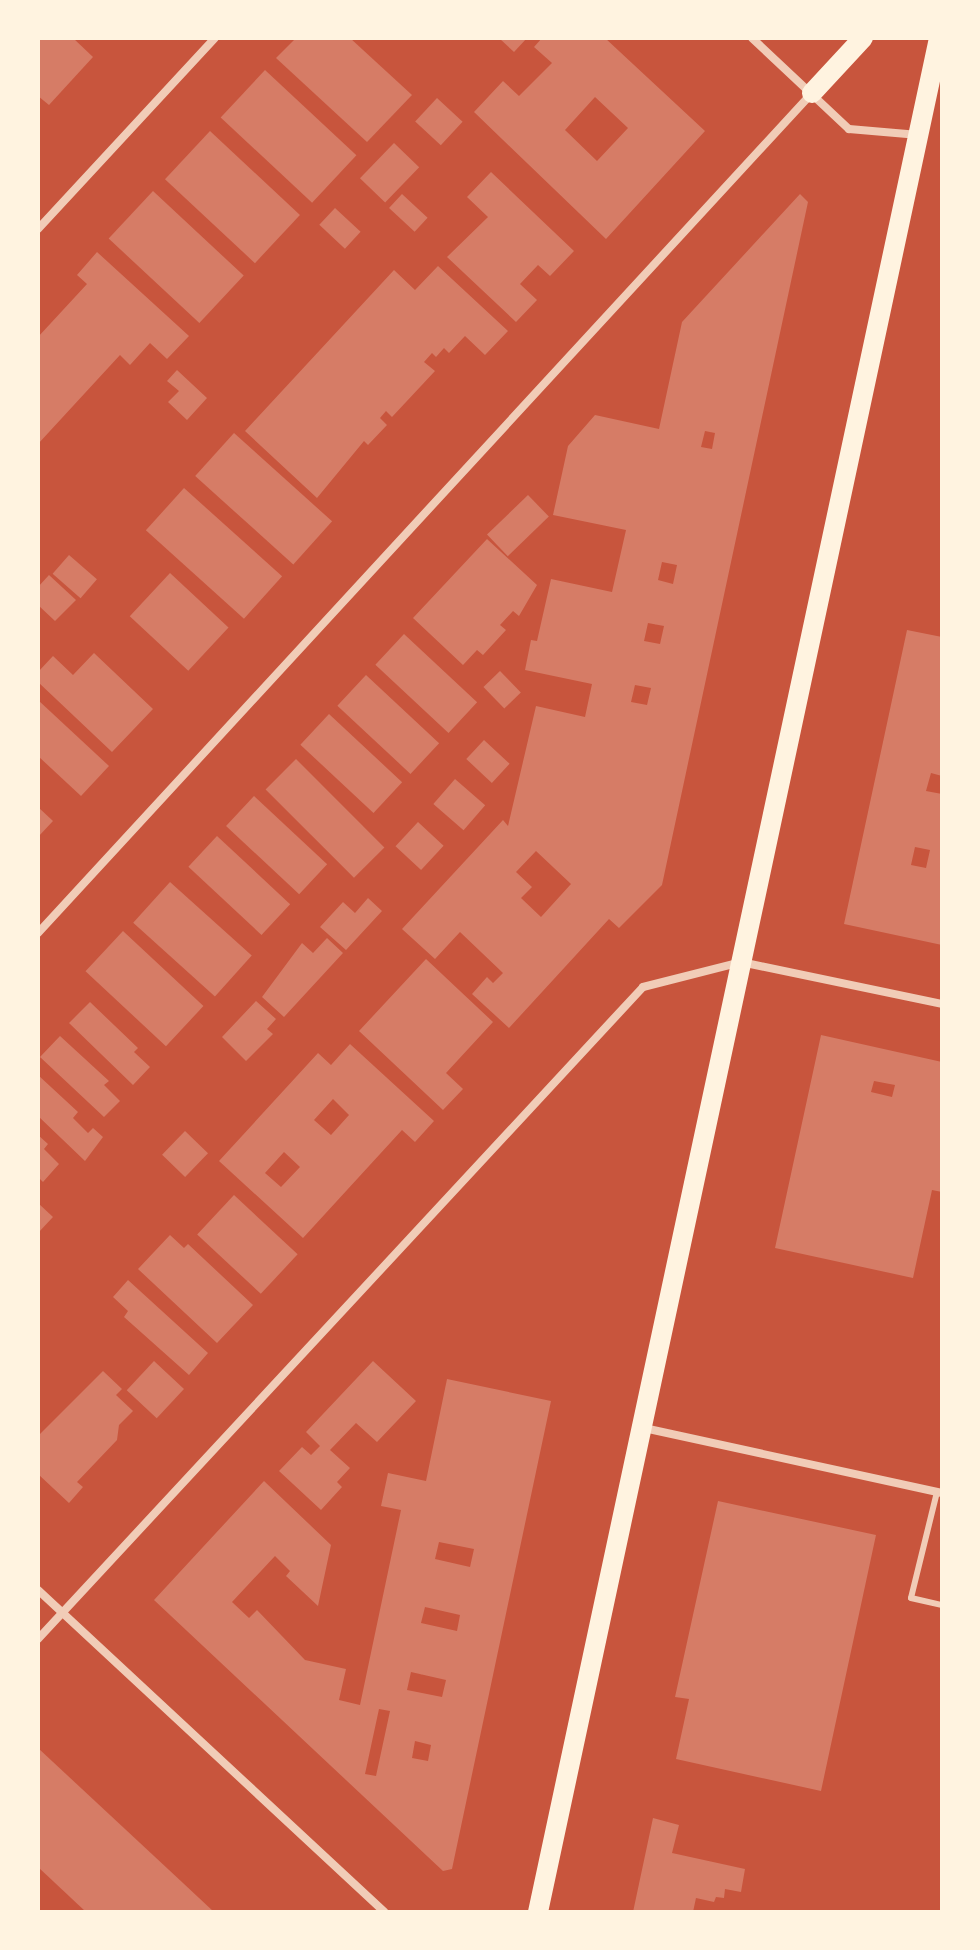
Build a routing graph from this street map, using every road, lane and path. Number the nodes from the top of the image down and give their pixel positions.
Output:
1 (215, 38) edge
2 (752, 38) edge
3 (863, 38) edge
4 (939, 38) edge
5 (812, 93) junction
6 (919, 135) junction
7 (38, 229) edge
8 (38, 933) edge
9 (741, 962) junction
10 (942, 1004) edge
11 (643, 1428) junction
12 (939, 1492) edge
13 (38, 1590) edge
14 (942, 1605) edge
15 (63, 1612) junction
16 (38, 1639) edge
17 (385, 1912) edge
18 (538, 1912) edge

1 - 7 street
2 - 5 street
3 - 5 main road
4 - 6 main road
5 - 6 street
5 - 8 street
6 - 9 main road
9 - 10 street
9 - 11 main road
9 - 15 street
11 - 12 street
11 - 18 main road
12 - 14 lane
13 - 15 street
15 - 16 street
15 - 17 street

